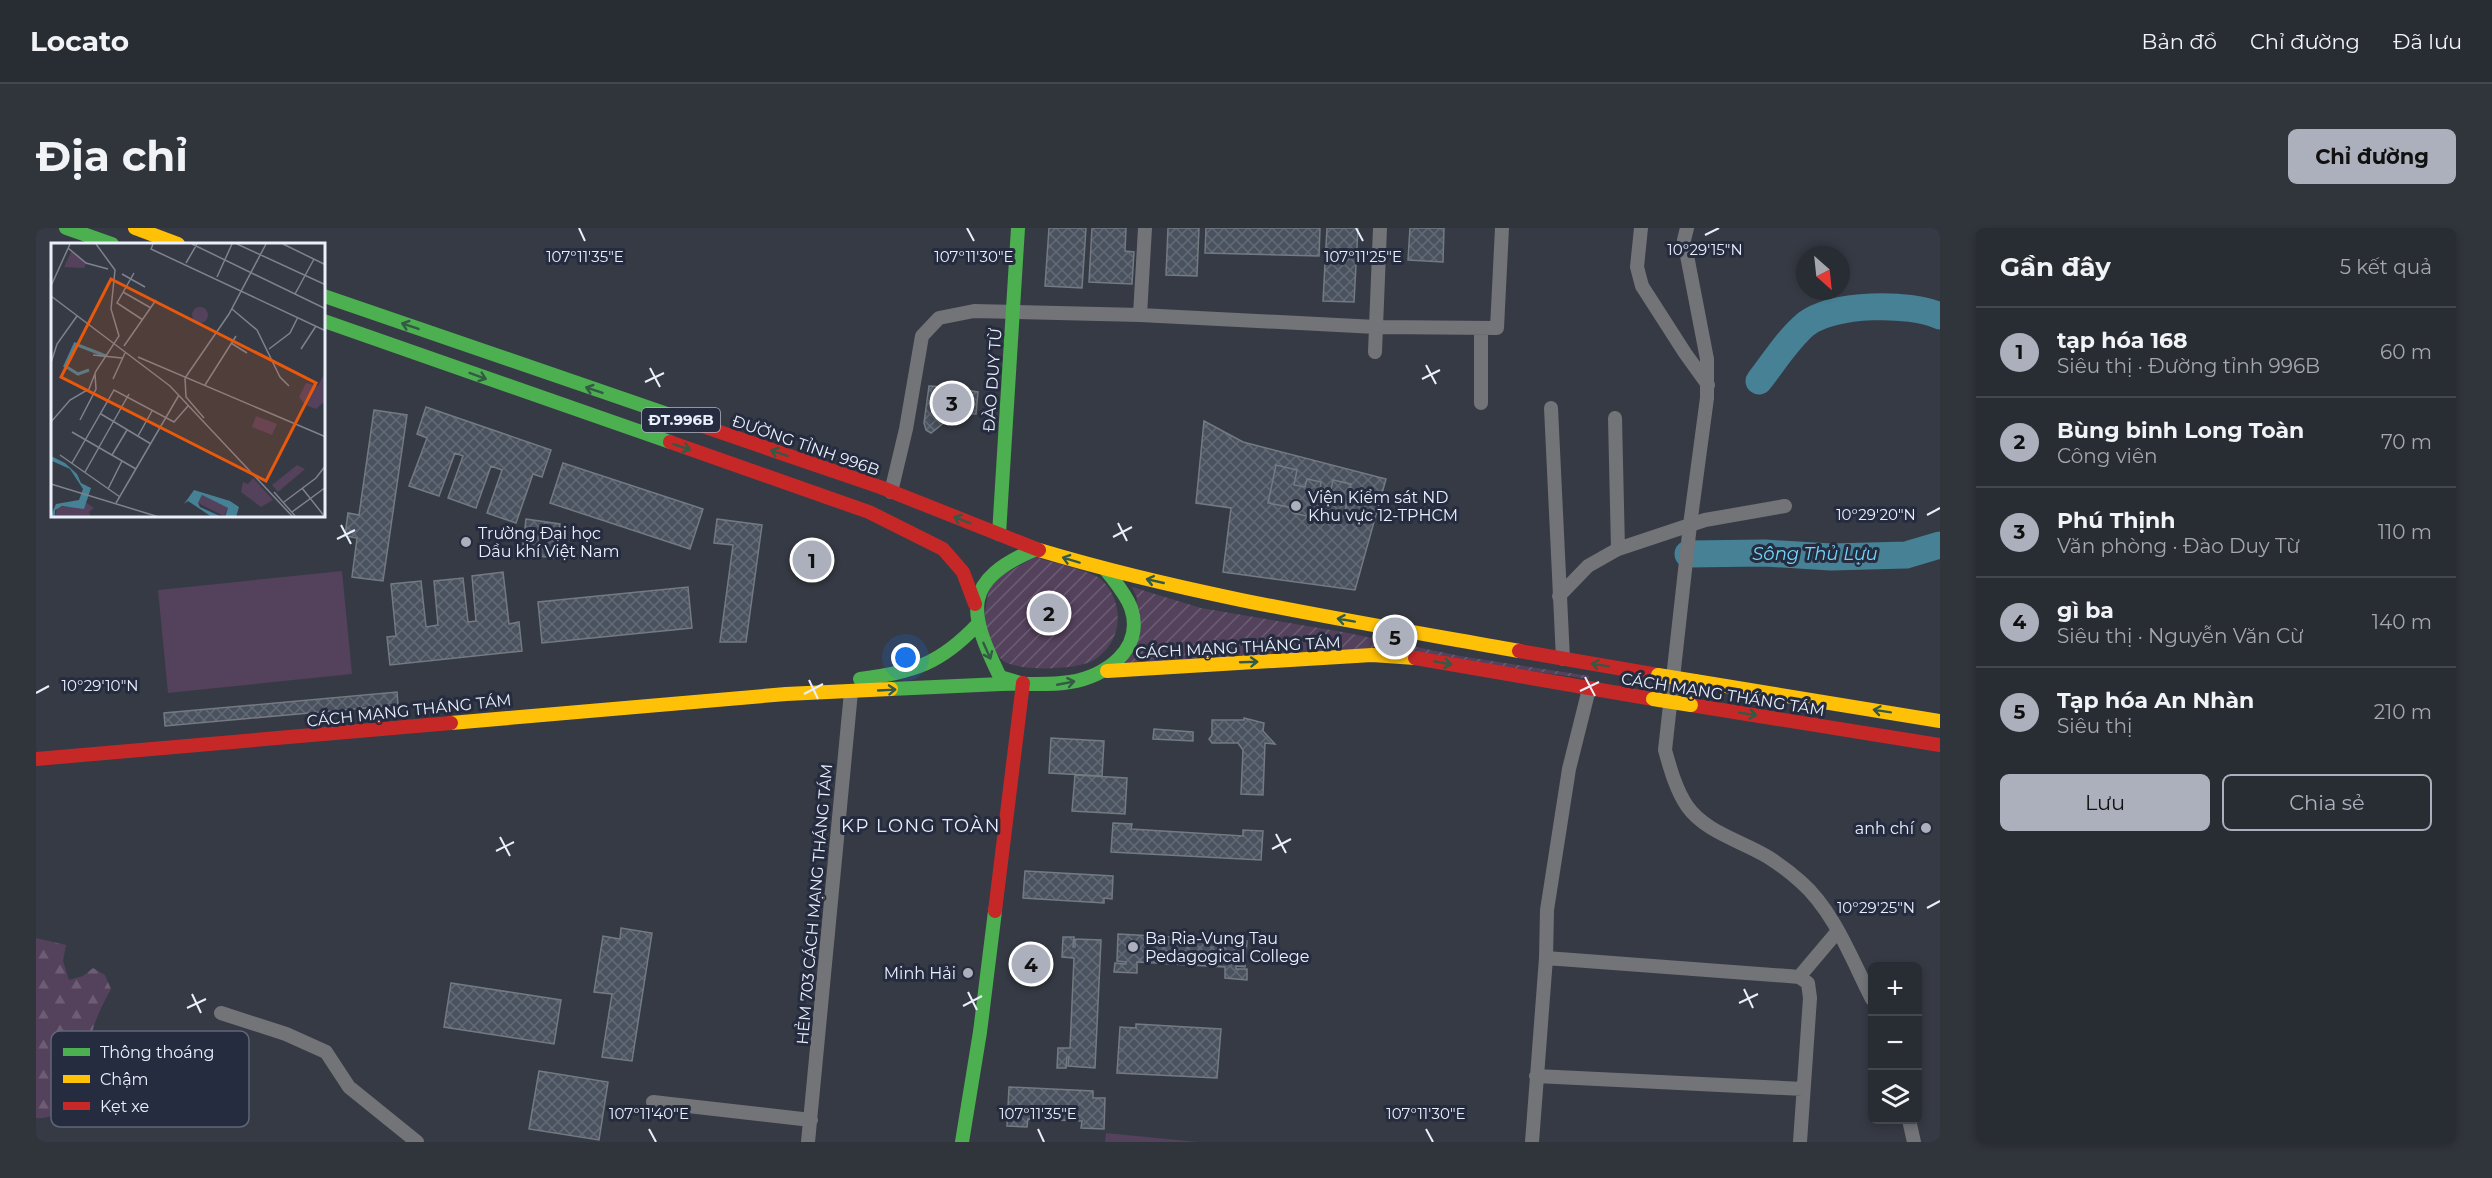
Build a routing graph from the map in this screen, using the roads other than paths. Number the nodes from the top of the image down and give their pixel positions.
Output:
1 (66, 228) edge
2 (135, 228) edge
3 (1018, 228) edge
4 (1145, 228) edge
5 (1380, 228) edge
6 (1502, 228) edge
7 (1641, 228) edge
8 (1687, 228) edge
9 (109, 243) edge
10 (175, 243) edge
11 (326, 297) edge
12 (1013, 313) junction
13 (1140, 315) junction
14 (326, 322) edge
15 (1376, 327) junction
16 (1480, 328) junction
17 (1375, 352) dead end
18 (1708, 385) junction
19 (1481, 403) dead end
20 (1551, 408) dead end
21 (1615, 418) dead end
22 (885, 489) junction
23 (1785, 506) dead end
24 (869, 512) junction
25 (1690, 525) junction
26 (999, 534) junction
27 (1036, 549) junction
28 (1618, 549) junction
29 (1106, 570) junction
30 (1559, 596) junction
31 (975, 604) junction
32 (978, 624) junction
33 (1563, 659) junction
34 (1107, 671) junction
35 (1023, 683) junction
36 (1589, 689) junction
37 (851, 692) junction
38 (786, 694) junction
39 (1940, 720) edge
40 (1940, 745) edge
41 (36, 759) edge
42 (1837, 932) junction
43 (1546, 958) junction
44 (1799, 977) junction
45 (1868, 991) edge
46 (221, 1013) dead end
47 (1536, 1076) junction
48 (1803, 1089) junction
49 (653, 1102) dead end
50 (811, 1120) junction
51 (1910, 1124) edge
52 (417, 1142) edge
53 (808, 1142) edge
54 (962, 1142) edge
55 (1532, 1142) edge
56 (1800, 1142) edge
57 (1914, 1142) edge

1 - 9 main road
2 - 10 main road
3 - 12 main road, ĐÀO DUY TỪ
4 - 13 street
5 - 15 street
6 - 16 street
7 - 18 street
8 - 18 street
22 -> 11 main road, ĐƯỜNG TỈNH 996B / ĐT.996B
12 - 13 street
12 - 22 street
12 - 26 main road, ĐÀO DUY TỪ
13 - 15 street
14 -> 24 main road, ĐT.996B
15 - 16 street
15 - 17 street
16 - 19 street
18 - 25 street
20 - 30 street
21 - 28 street
22 - 24 main road
26 -> 22 main road, ĐƯỜNG TỈNH 996B / ĐT.996B
23 - 25 street
24 - 31 main road, ĐT.996B
25 - 28 street
25 - 42 street
26 - 27 main road, ĐƯỜNG TỈNH 996B / ĐT.996B
29 -> 27 main road
27 - 31 main road
28 - 30 street
33 -> 29 main road, CÁCH MẠNG THÁNG TÁM
29 - 34 main road
30 - 33 street
31 - 32 main road
32 -> 35 main road
32 - 38 main road, CÁCH MẠNG THÁNG TÁM
39 -> 33 main road, CÁCH MẠNG THÁNG TÁM, bridge
35 -> 34 main road
34 -> 36 main road, CÁCH MẠNG THÁNG TÁM
37 -> 35 main road, CÁCH MẠNG THÁNG TÁM
35 - 54 main road
36 -> 40 main road, CÁCH MẠNG THÁNG TÁM, bridge
36 - 43 street
37 - 38 main road, CÁCH MẠNG THÁNG TÁM
37 - 50 street, HẺM 703 CÁCH MẠNG THÁNG TÁM
38 - 41 main road, CÁCH MẠNG THÁNG TÁM
42 - 44 street
42 - 45 street
43 - 44 street
43 - 47 street
44 - 48 street
46 - 52 street
47 - 48 street
47 - 55 street
48 - 56 street
49 - 50 street
50 - 53 street, HẺM 703 CÁCH MẠNG THÁNG TÁM
51 - 57 street

